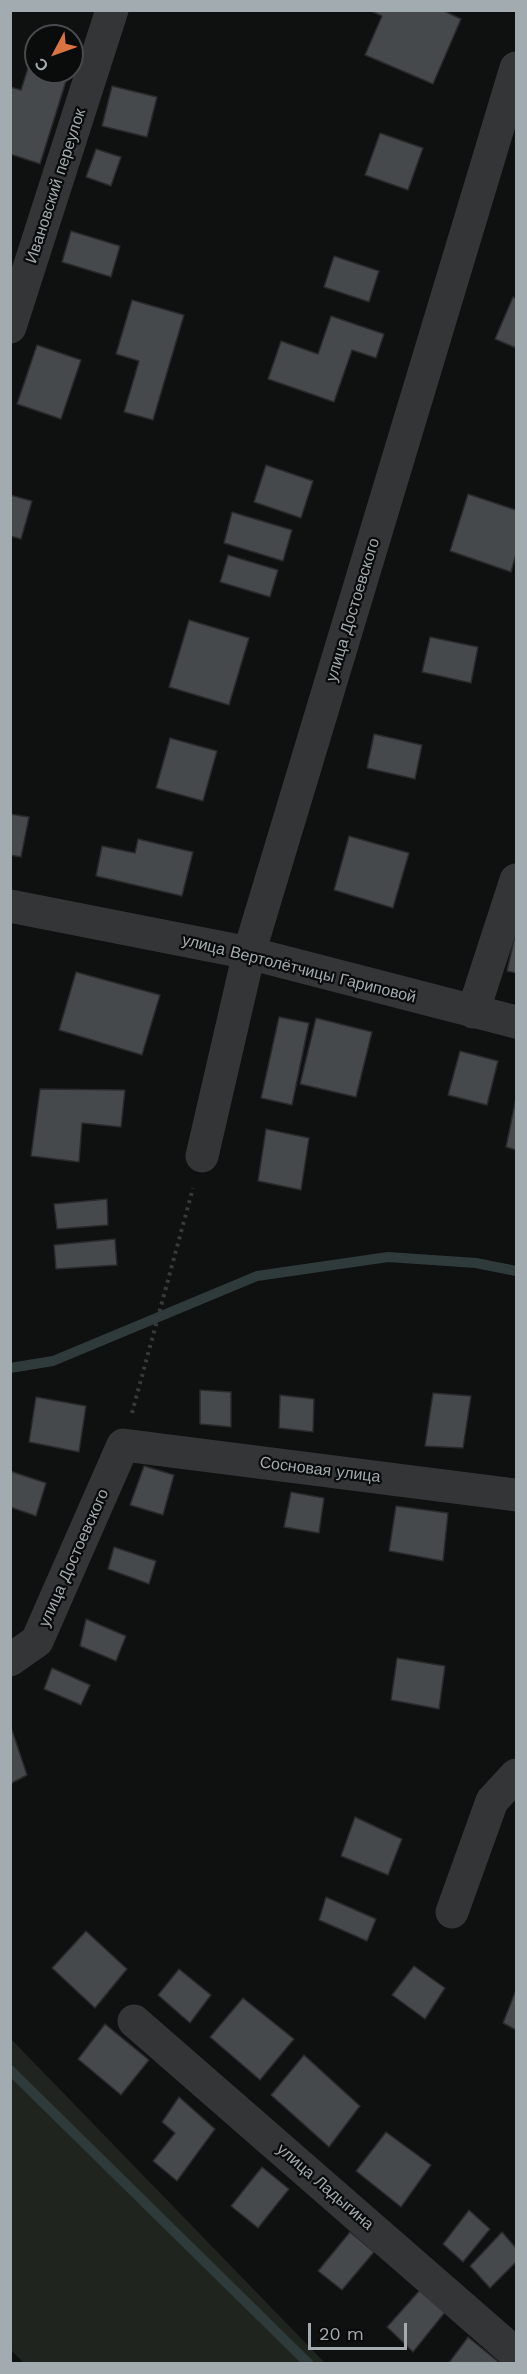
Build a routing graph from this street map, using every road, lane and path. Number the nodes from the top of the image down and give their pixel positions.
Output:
1 (112, 10) edge
2 (516, 68) edge
3 (10, 327) edge
4 (516, 880) edge
5 (10, 906) edge
6 (249, 953) junction
7 (473, 1012) junction
8 (516, 1022) edge
9 (202, 1156) joint
10 (123, 1445) junction
11 (516, 1495) edge
12 (10, 1660) edge
13 (516, 1775) edge
14 (452, 1912) dead end
15 (134, 2021) dead end
16 (516, 2354) edge

1 - 3 street, Ивановский переулок
2 - 6 street, улица Достоевского
4 - 7 street
5 - 6 street, улица Вертолётчицы Гариповой
6 - 7 street, улица Вертолётчицы Гариповой
6 - 9 street, улица Достоевского
7 - 8 street, улица Вертолётчицы Гариповой
9 - 10 path
10 - 11 street, Сосновая улица
10 - 12 street, улица Достоевского
13 - 14 street
15 - 16 street, улица Ладыгина

